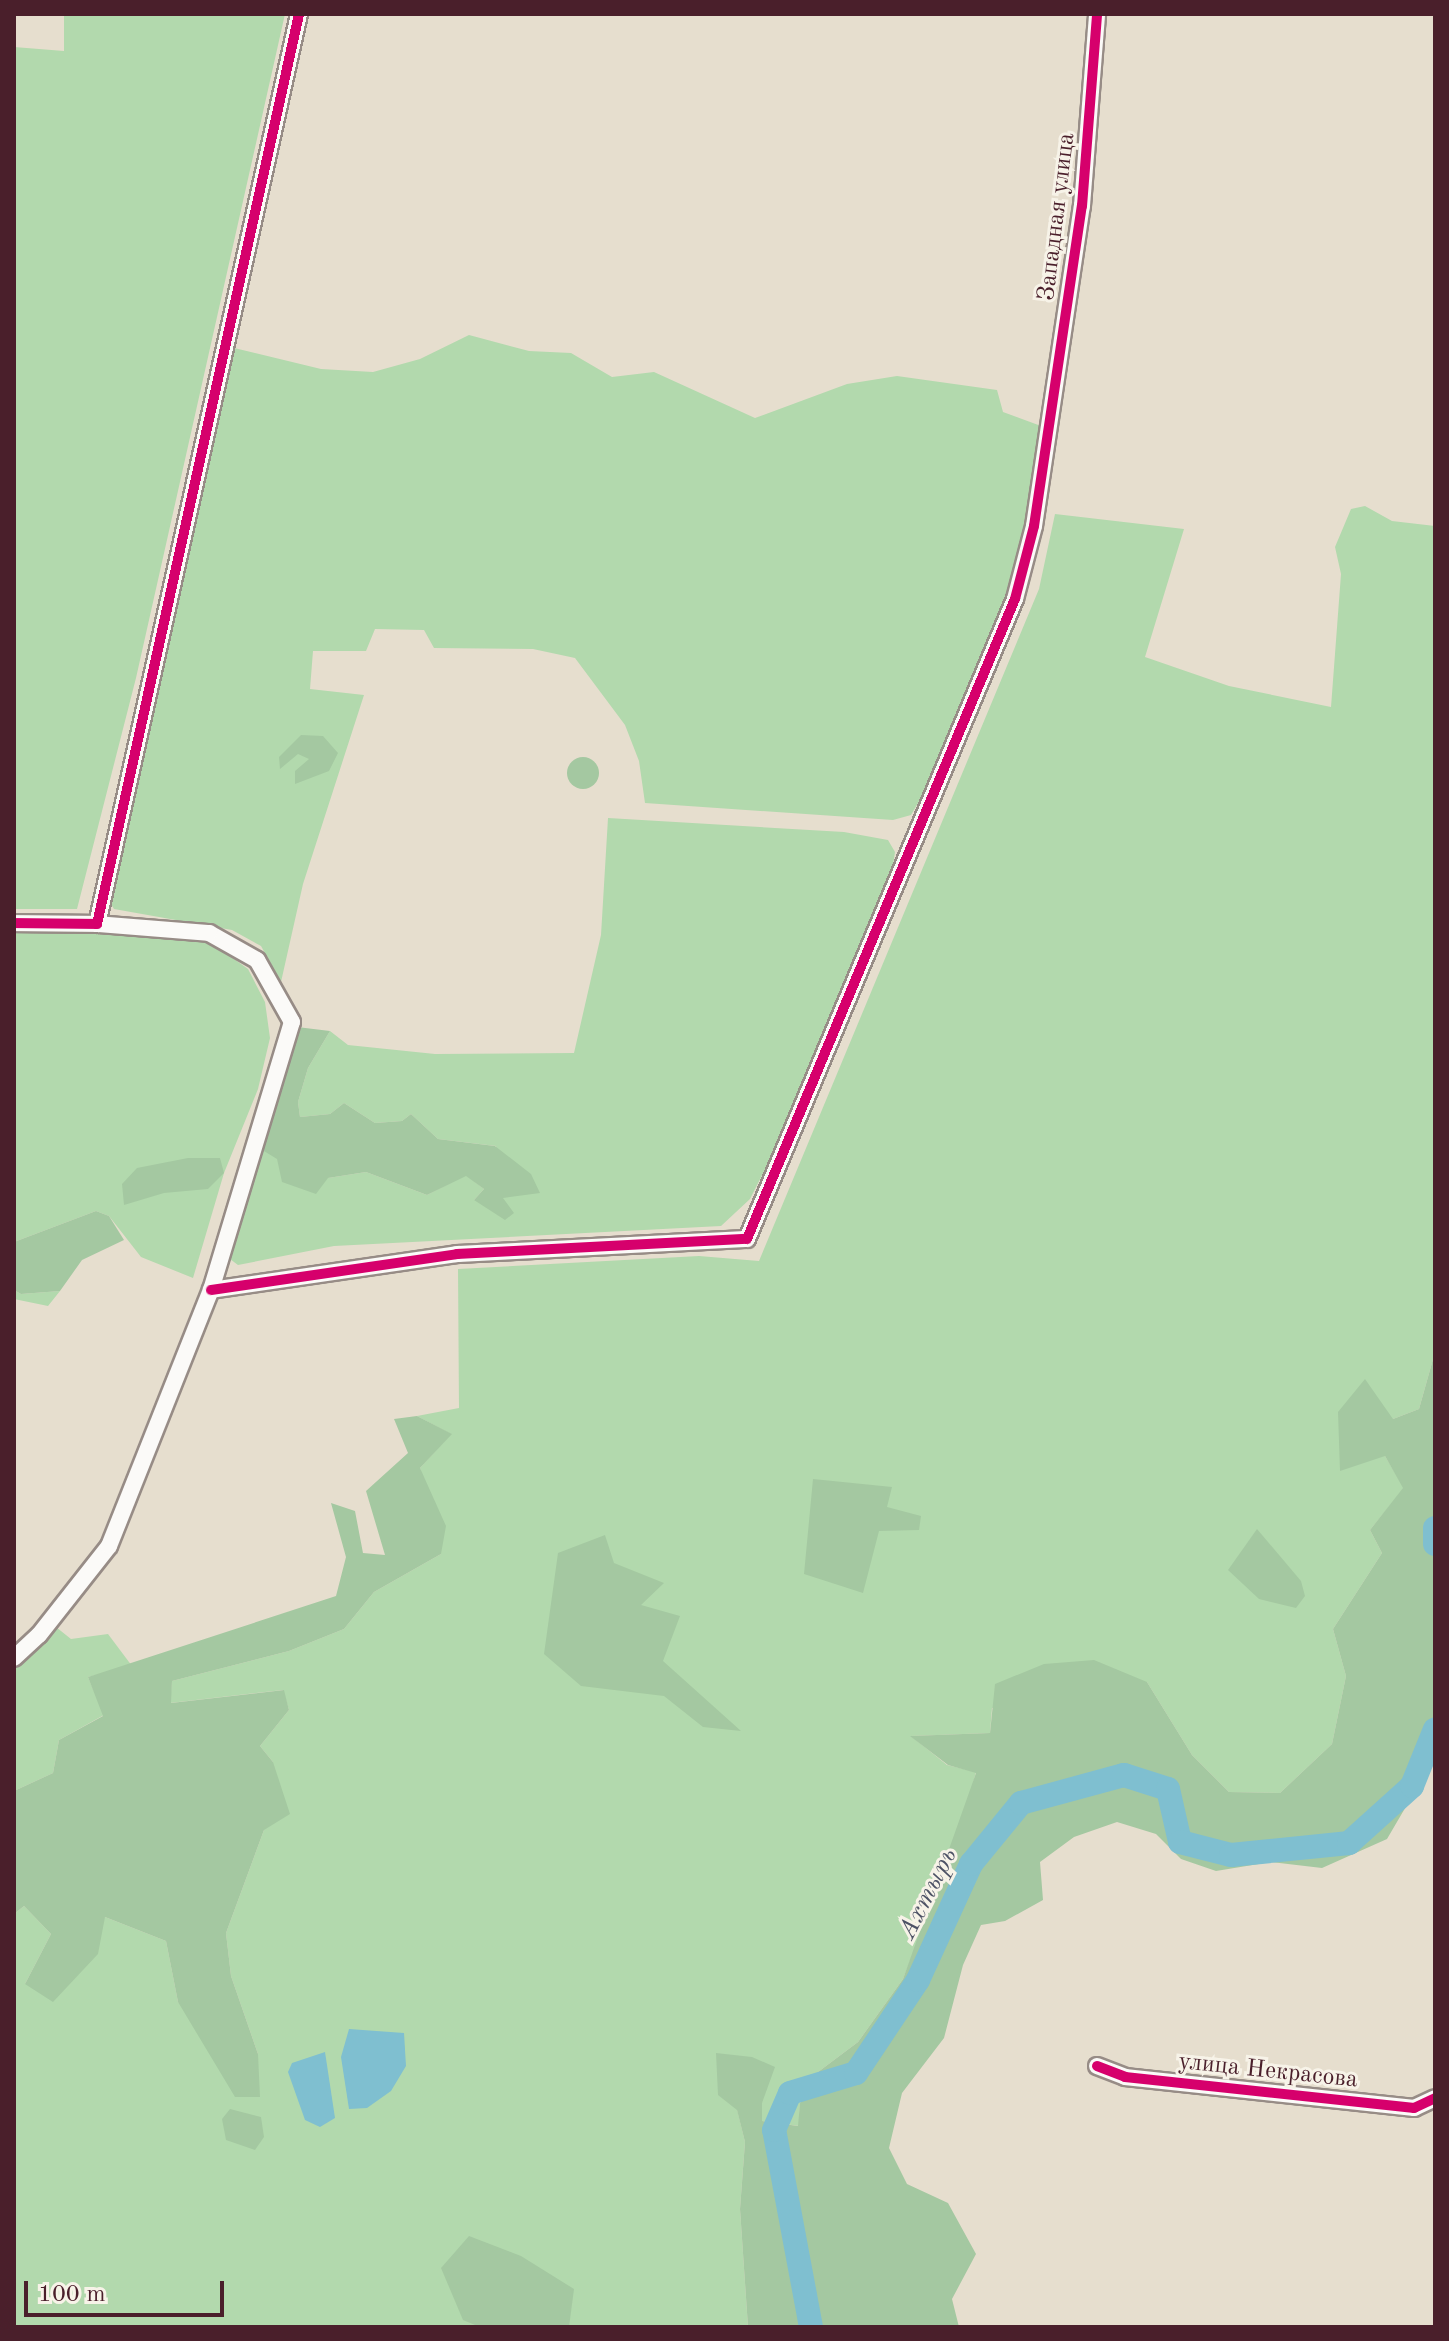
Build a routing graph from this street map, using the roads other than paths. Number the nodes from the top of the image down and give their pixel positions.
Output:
1 (299, 14) edge
2 (1097, 14) edge
3 (14, 923) edge
4 (97, 924) junction
5 (211, 1290) junction
6 (14, 1658) edge
7 (1097, 2066) dead end
8 (1435, 2098) edge

1 - 4 street
2 - 5 street, Западная улица
3 - 4 street
4 - 5 street
5 - 6 street
7 - 8 street, улица Некрасова

